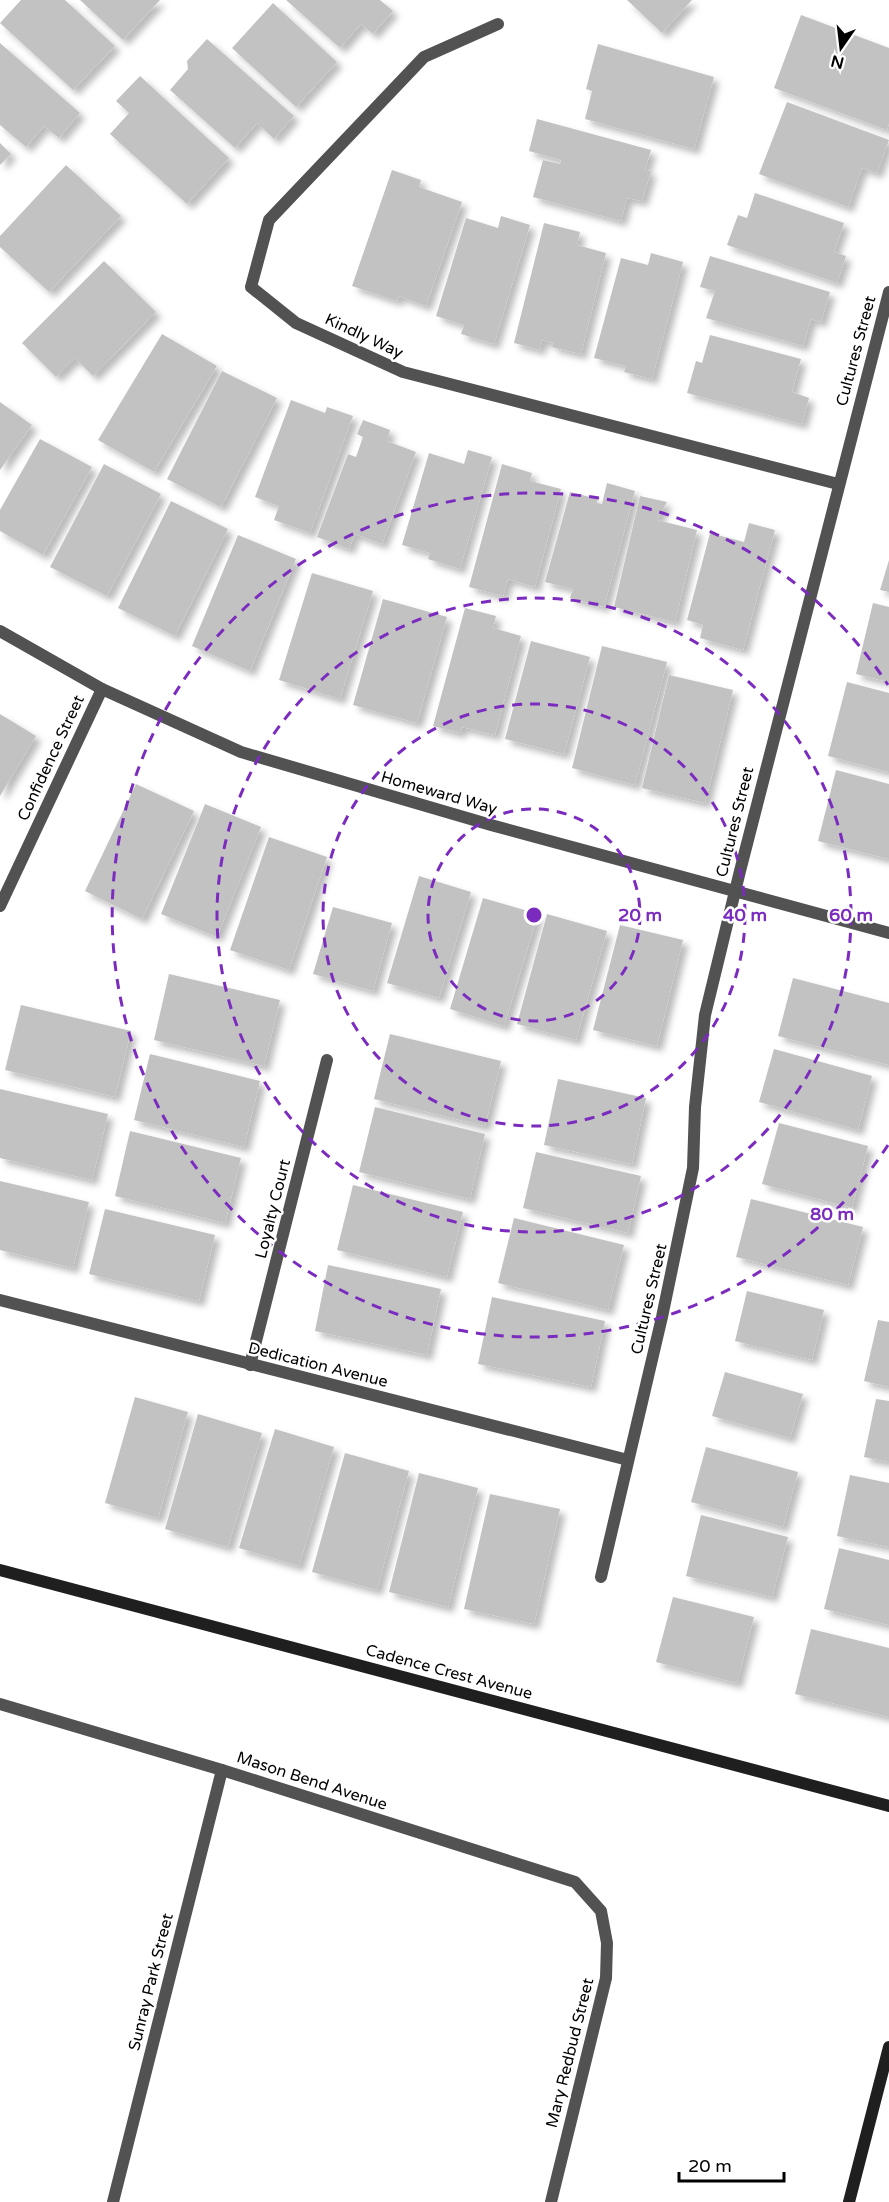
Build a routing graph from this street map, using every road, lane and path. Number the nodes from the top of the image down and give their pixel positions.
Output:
1 (498, 24) dead end
2 (889, 292) edge
3 (838, 484) junction
4 (0, 631) edge
5 (102, 689) junction
6 (734, 892) junction
7 (0, 906) edge
8 (889, 933) edge
9 (327, 1060) dead end
10 (0, 1300) edge
11 (250, 1365) junction
12 (628, 1460) junction
13 (0, 1570) edge
14 (601, 1577) dead end
15 (0, 1704) edge
16 (222, 1770) junction
17 (889, 1806) edge
18 (601, 1911) joint
19 (889, 2046) edge
20 (112, 2202) edge
21 (551, 2202) edge
22 (849, 2202) edge

1 - 3 street, Kindly Way
2 - 3 street, Cultures Street
3 - 6 street, Cultures Street
4 - 5 street, Homeward Way
5 - 6 street, Homeward Way
5 - 7 street, Confidence Street
6 - 8 street, Homeward Way
6 - 12 street, Cultures Street
9 - 11 street, Loyalty Court
10 - 11 street, Dedication Avenue
11 - 12 street, Dedication Avenue
12 - 14 street, Cultures Street
13 - 17 street, Cadence Crest Avenue
15 - 16 street, Mason Bend Avenue
16 - 18 street, Mason Bend Avenue
16 - 20 street, Sunray Park Street
18 - 21 street, Mary Redbud Street
19 - 22 street

